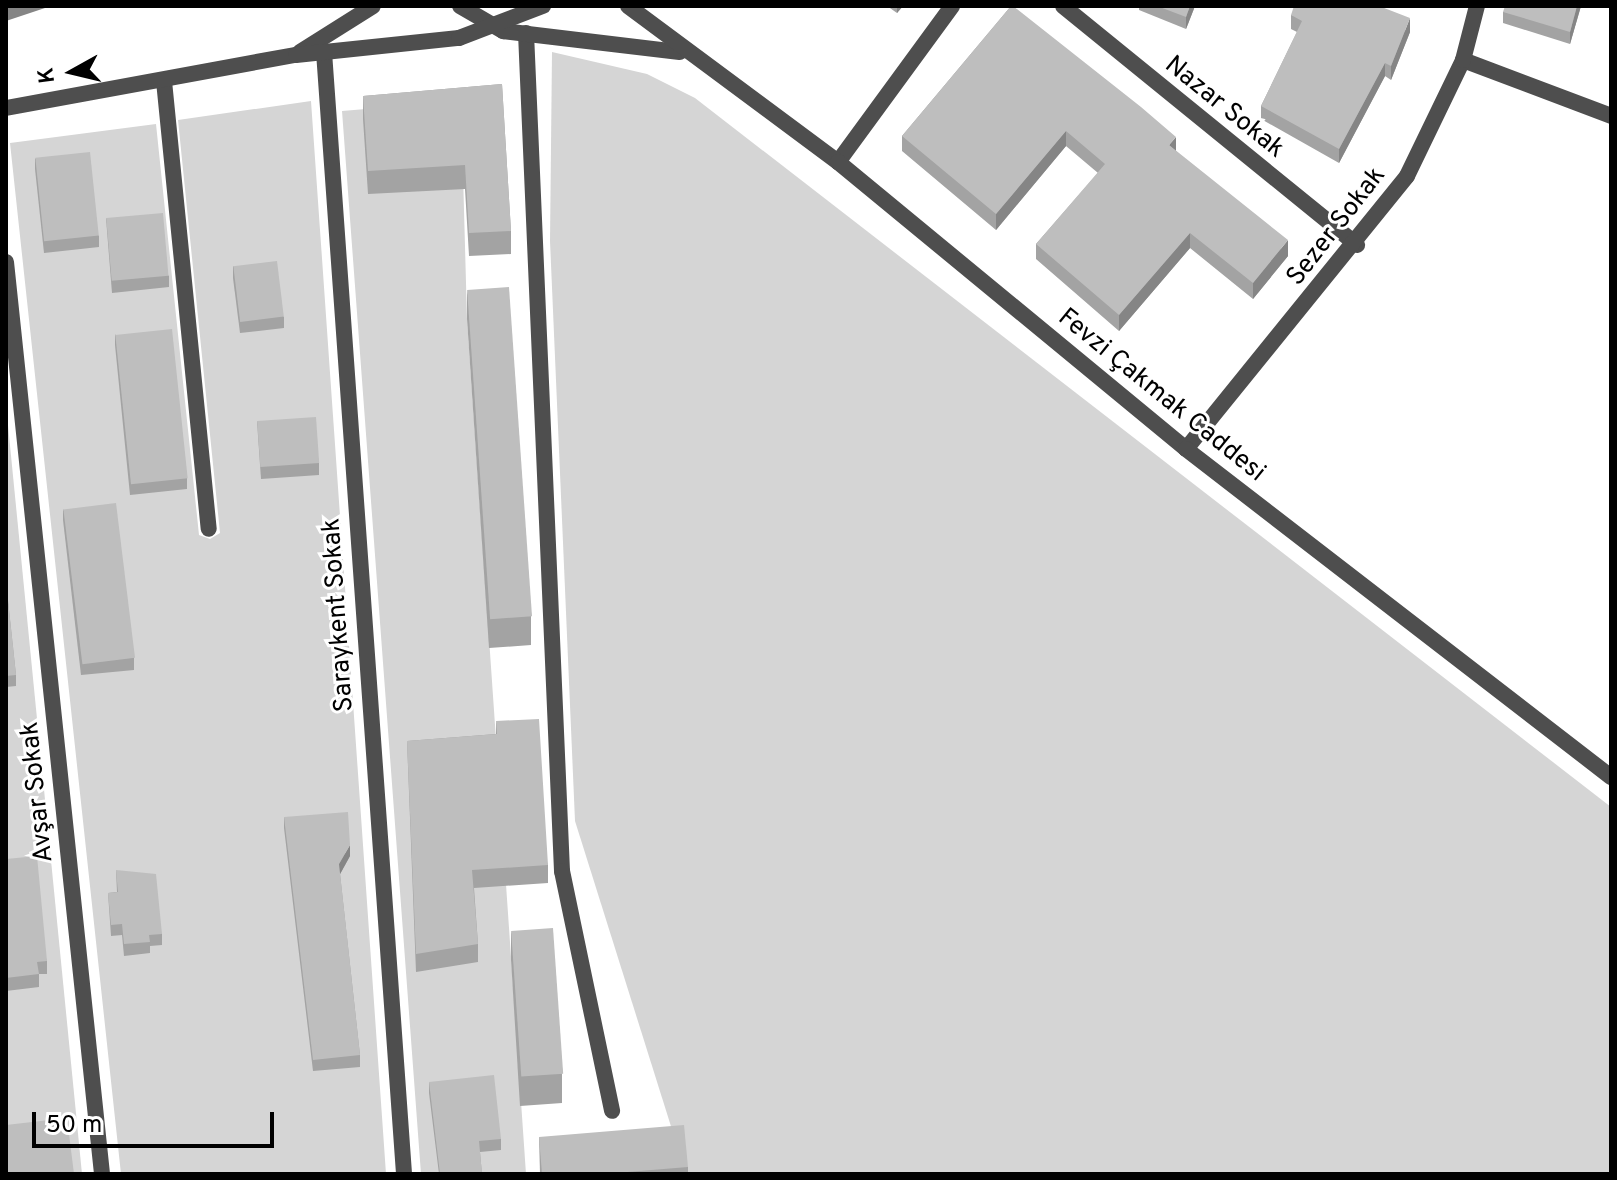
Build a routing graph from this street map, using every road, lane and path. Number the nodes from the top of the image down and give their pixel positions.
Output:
1 (373, 6) edge
2 (460, 6) edge
3 (543, 6) edge
4 (628, 6) edge
5 (952, 6) edge
6 (1063, 6) edge
7 (1477, 6) edge
8 (497, 27) junction
9 (526, 33) junction
10 (324, 52) junction
11 (681, 52) junction
12 (296, 55) junction
13 (1463, 60) junction
14 (164, 81) junction
15 (6, 108) edge
16 (1611, 116) edge
17 (838, 162) junction
18 (1357, 245) junction
19 (6, 262) edge
20 (1186, 449) junction
21 (209, 529) dead end
22 (1611, 777) edge
23 (612, 1111) dead end
24 (102, 1174) edge
25 (404, 1174) edge

1 - 12 street
2 - 8 street
3 - 8 street
4 - 11 street, Fevzi Çakmak Caddesi
5 - 17 street
6 - 18 street, Nazar Sokak
7 - 13 street, Sezer Sokak
8 - 9 street
8 - 10 street
9 - 11 street
9 - 23 street
10 - 12 street
10 - 25 street, Saraykent Sokak
11 - 17 street, Fevzi Çakmak Caddesi
12 - 14 street
13 - 16 street
13 - 18 street, Sezer Sokak
14 - 15 street
14 - 21 street
17 - 20 street, Fevzi Çakmak Caddesi
18 - 20 street, Sezer Sokak
19 - 24 street, Avşar Sokak
20 - 22 street, Fevzi Çakmak Caddesi

